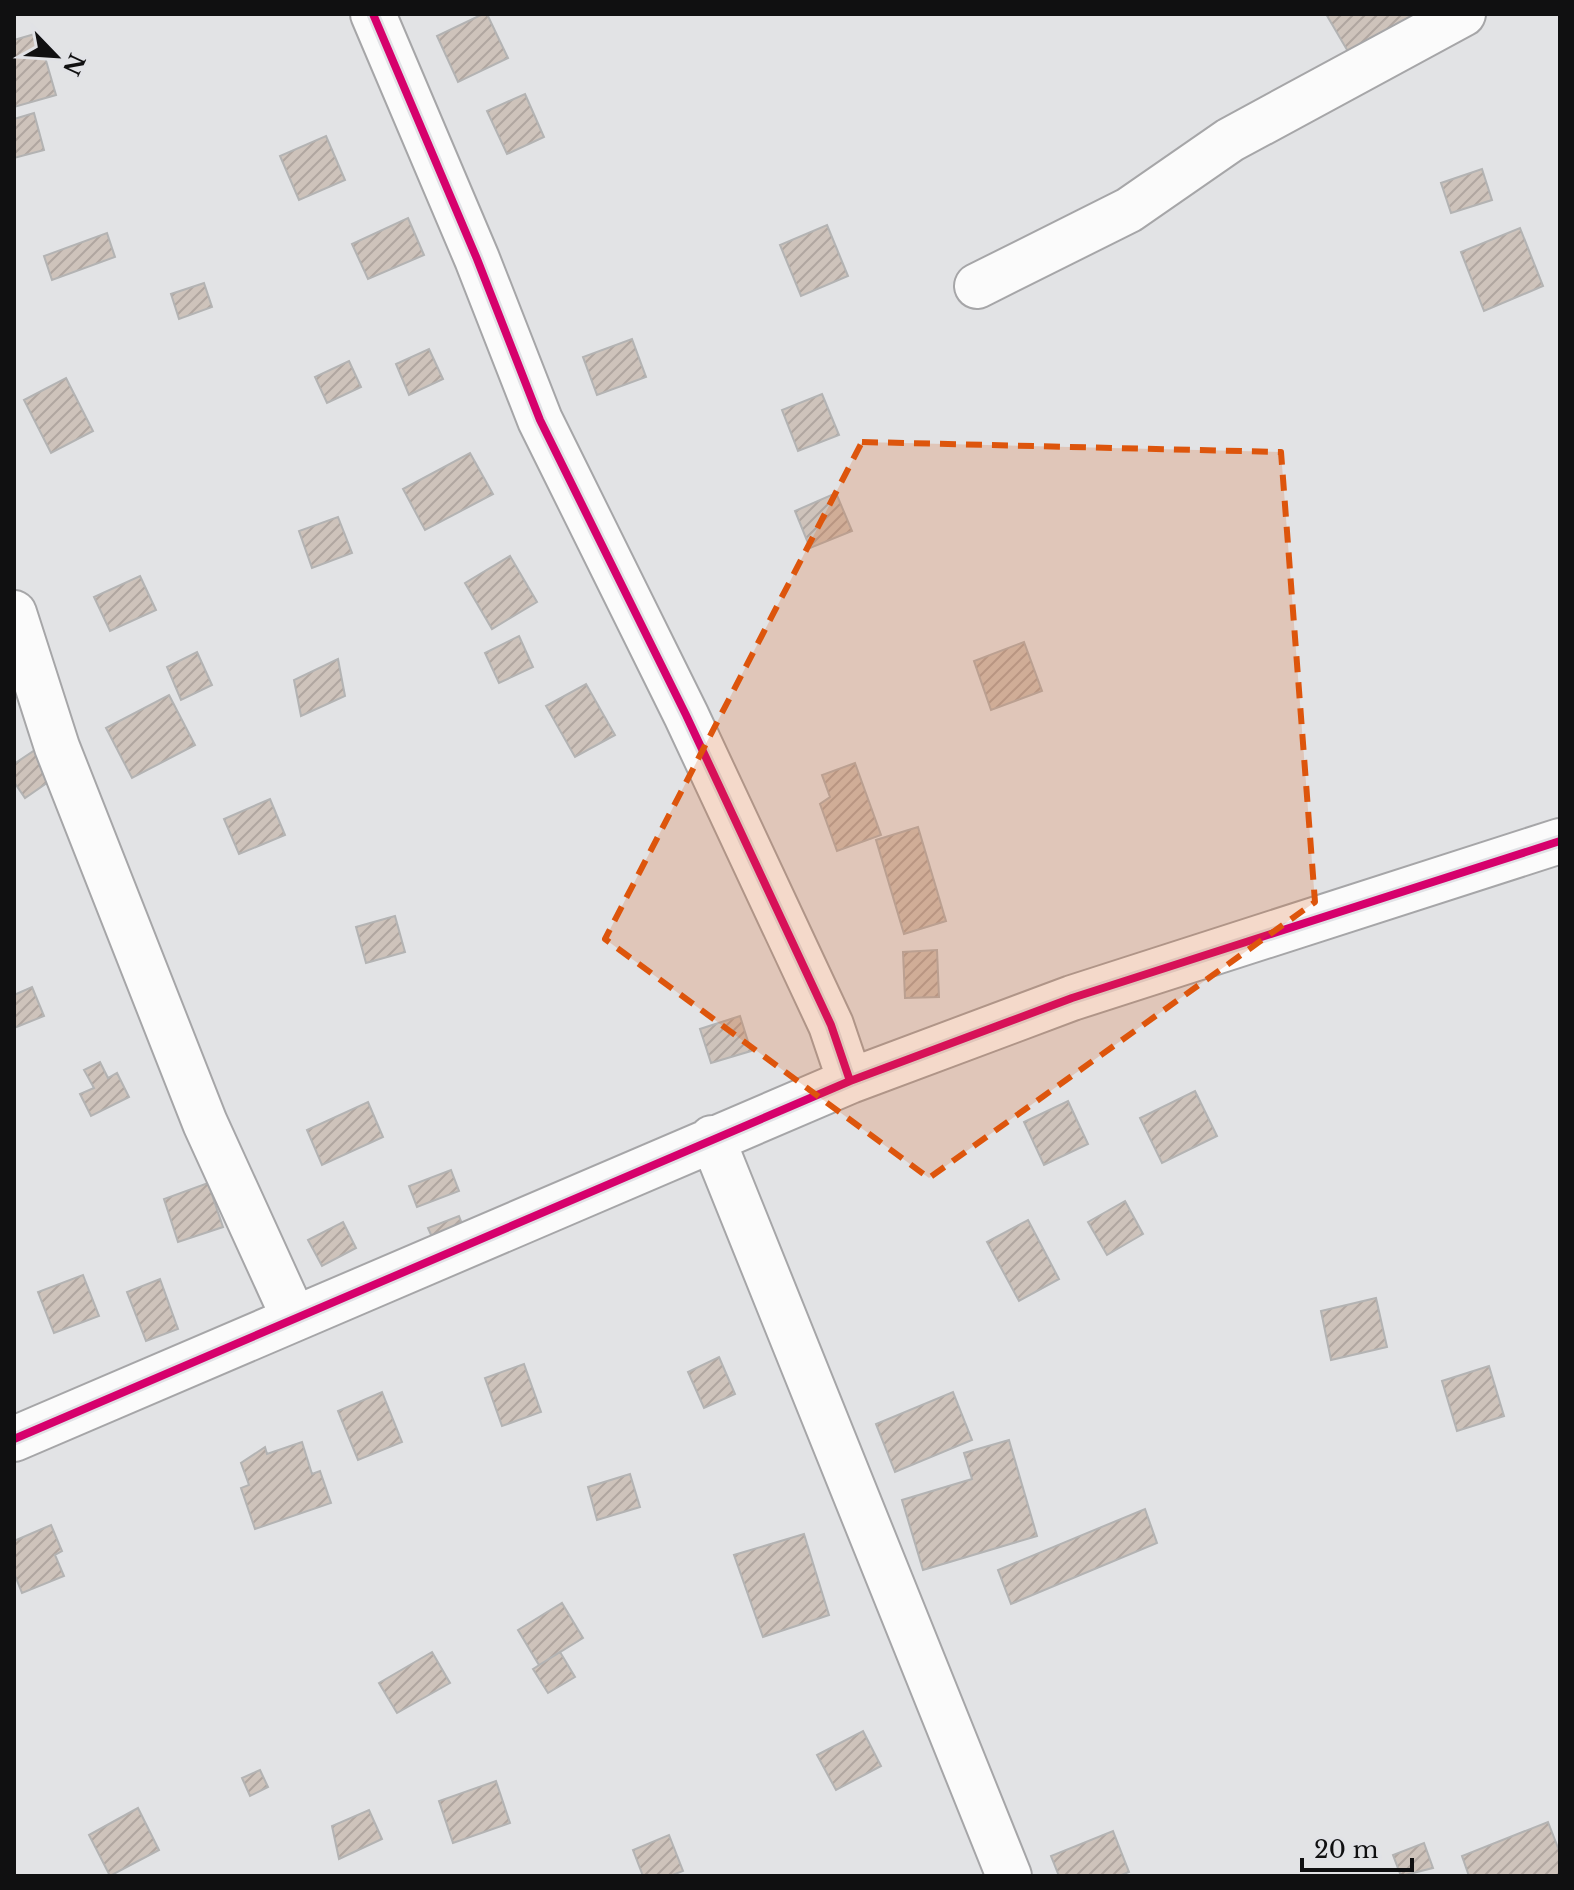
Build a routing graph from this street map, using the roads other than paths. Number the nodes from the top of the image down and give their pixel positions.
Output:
1 (373, 14) edge
2 (1463, 14) edge
3 (977, 286) dead end
4 (14, 613) edge
5 (1560, 841) edge
6 (850, 1081) junction
7 (712, 1138) junction
8 (294, 1318) junction
9 (14, 1439) edge
10 (1009, 1876) edge

1 - 6 street
2 - 3 street
4 - 8 street
5 - 6 street
6 - 7 street
7 - 8 street
7 - 10 street
8 - 9 street

